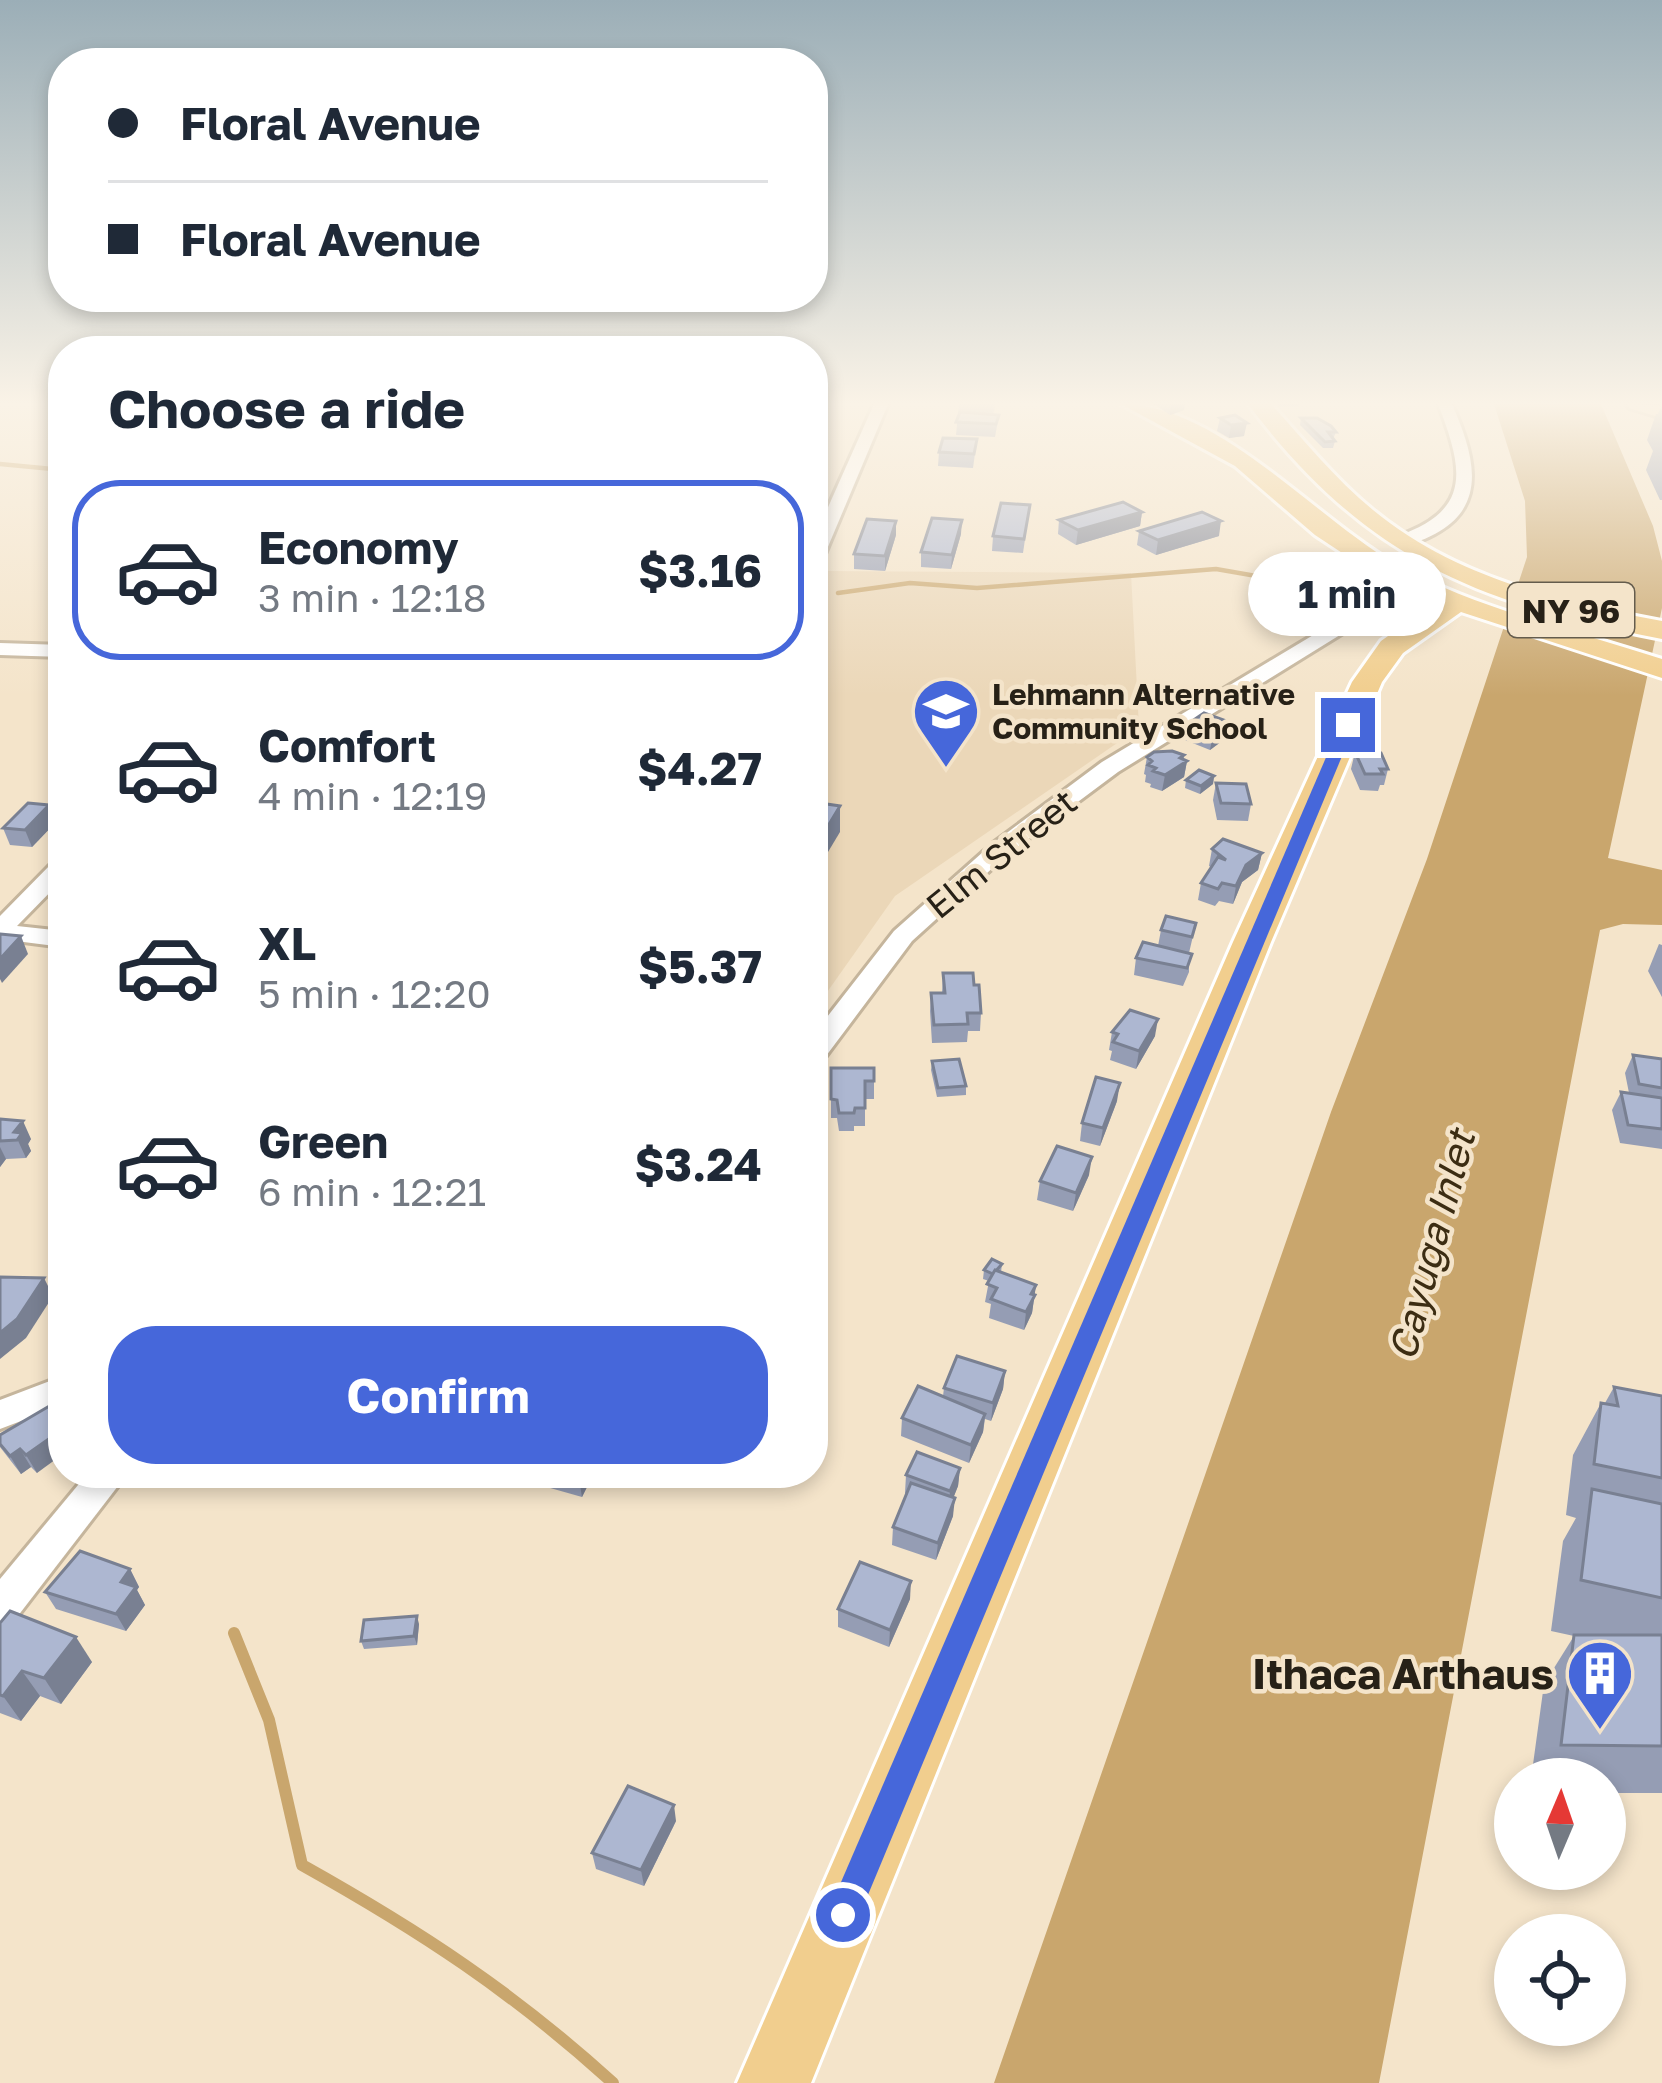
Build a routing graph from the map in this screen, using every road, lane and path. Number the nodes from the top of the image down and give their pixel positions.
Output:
1 (1294, 501) edge
2 (1351, 501) edge
3 (1464, 501) edge
4 (1401, 541) junction
5 (1462, 604) junction
6 (1662, 630) edge
7 (0, 649) edge
8 (48, 651) edge
9 (1662, 669) edge
10 (48, 881) edge
11 (0, 931) edge
12 (48, 936) edge
13 (828, 1035) edge
14 (48, 1396) edge
15 (0, 1415) edge
16 (98, 1488) edge
17 (0, 1608) edge
18 (774, 2083) edge

1 - 5 main road
2 - 4 main road, NY 96
3 - 4 street
4 - 5 main road, NY 96
5 - 6 main road, NY 96
5 - 9 main road
5 - 13 street, Elm Street
5 - 18 main road
7 - 8 street
10 - 11 street
11 - 12 street
14 - 15 street
16 - 17 street

